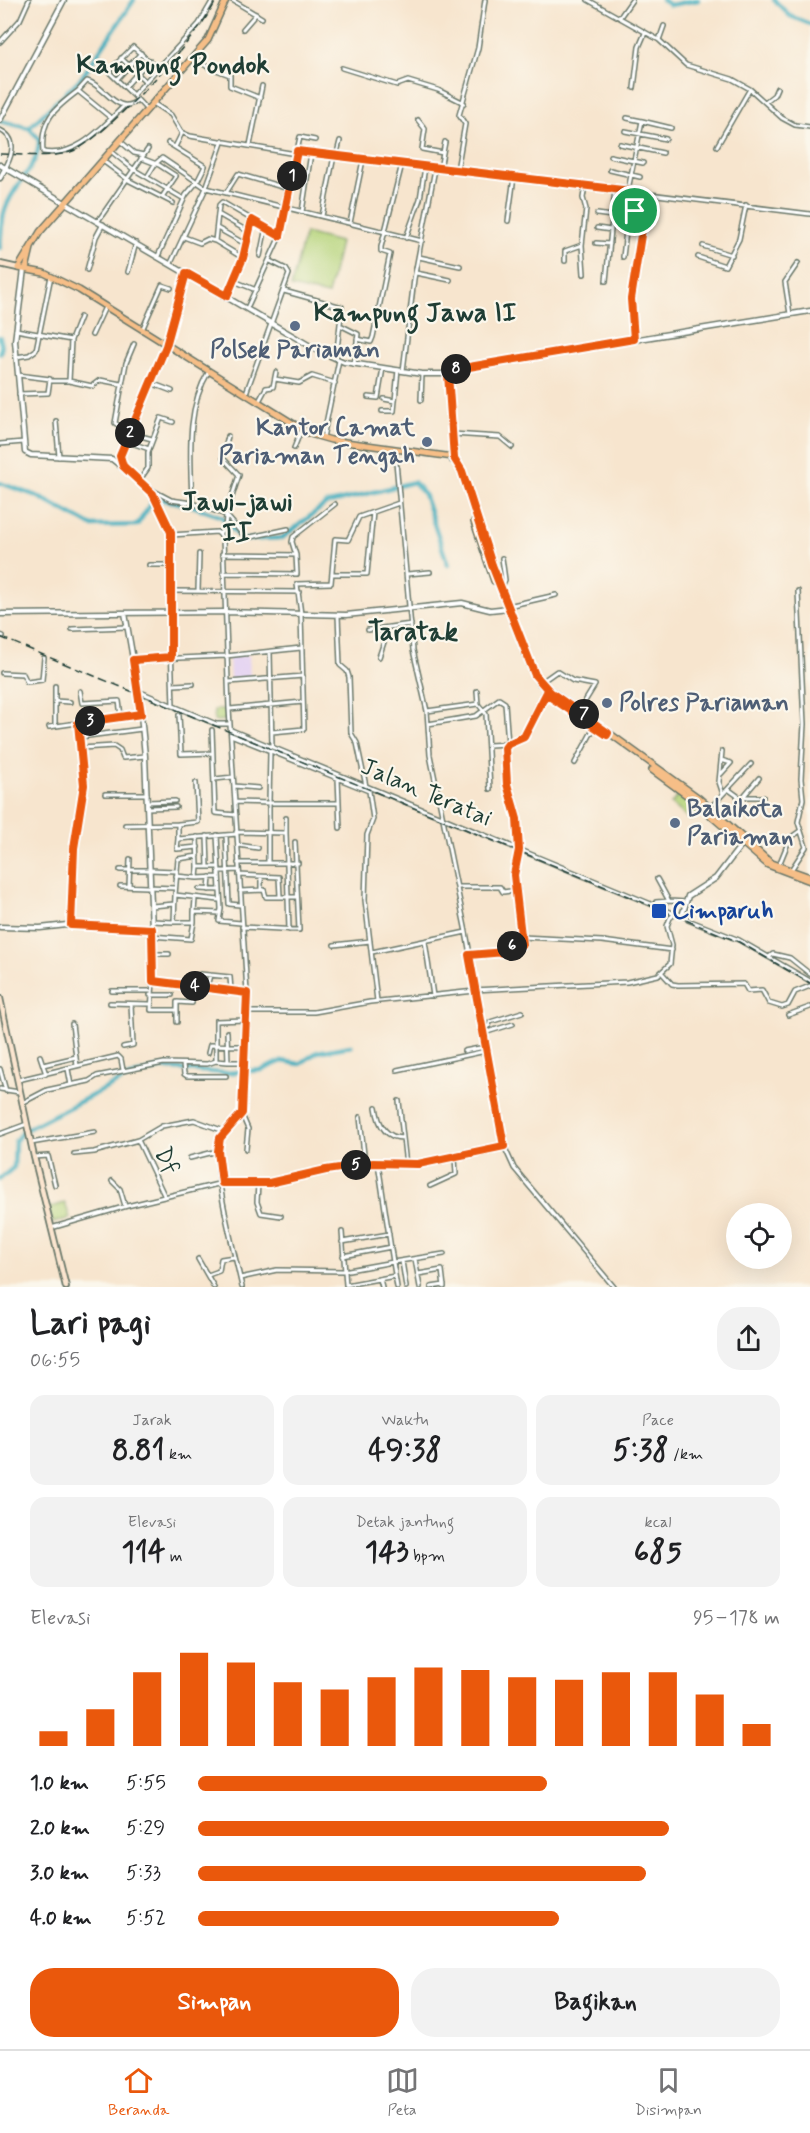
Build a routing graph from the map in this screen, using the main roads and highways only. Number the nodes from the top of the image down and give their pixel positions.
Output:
1 (226, 0) edge
2 (1, 265) edge
3 (23, 268) junction
4 (208, 372) junction
5 (267, 411) junction
6 (350, 445) junction
7 (416, 452) junction
8 (488, 558) junction
9 (508, 608) junction
10 (525, 656) junction
11 (560, 701) junction
12 (608, 734) junction
13 (697, 800) junction
14 (728, 827) junction
15 (770, 864) junction
16 (810, 879) edge
17 (0, 998) edge
18 (0, 1004) edge
19 (66, 1287) edge

1 - 3 main road
2 - 3 main road
3 - 4 main road
4 - 5 main road
4 - 5 main road
5 - 6 main road
5 - 6 main road
6 - 7 main road
6 - 7 main road
7 - 8 main road
8 - 9 main road
8 - 9 main road
9 - 10 main road
10 - 11 main road
10 - 11 main road
11 - 12 main road
11 - 12 main road
12 - 13 main road
13 - 14 main road
13 - 14 main road
14 - 15 main road
14 - 15 main road
15 - 16 main road
15 - 16 main road
17 - 18 main road
18 - 19 main road

